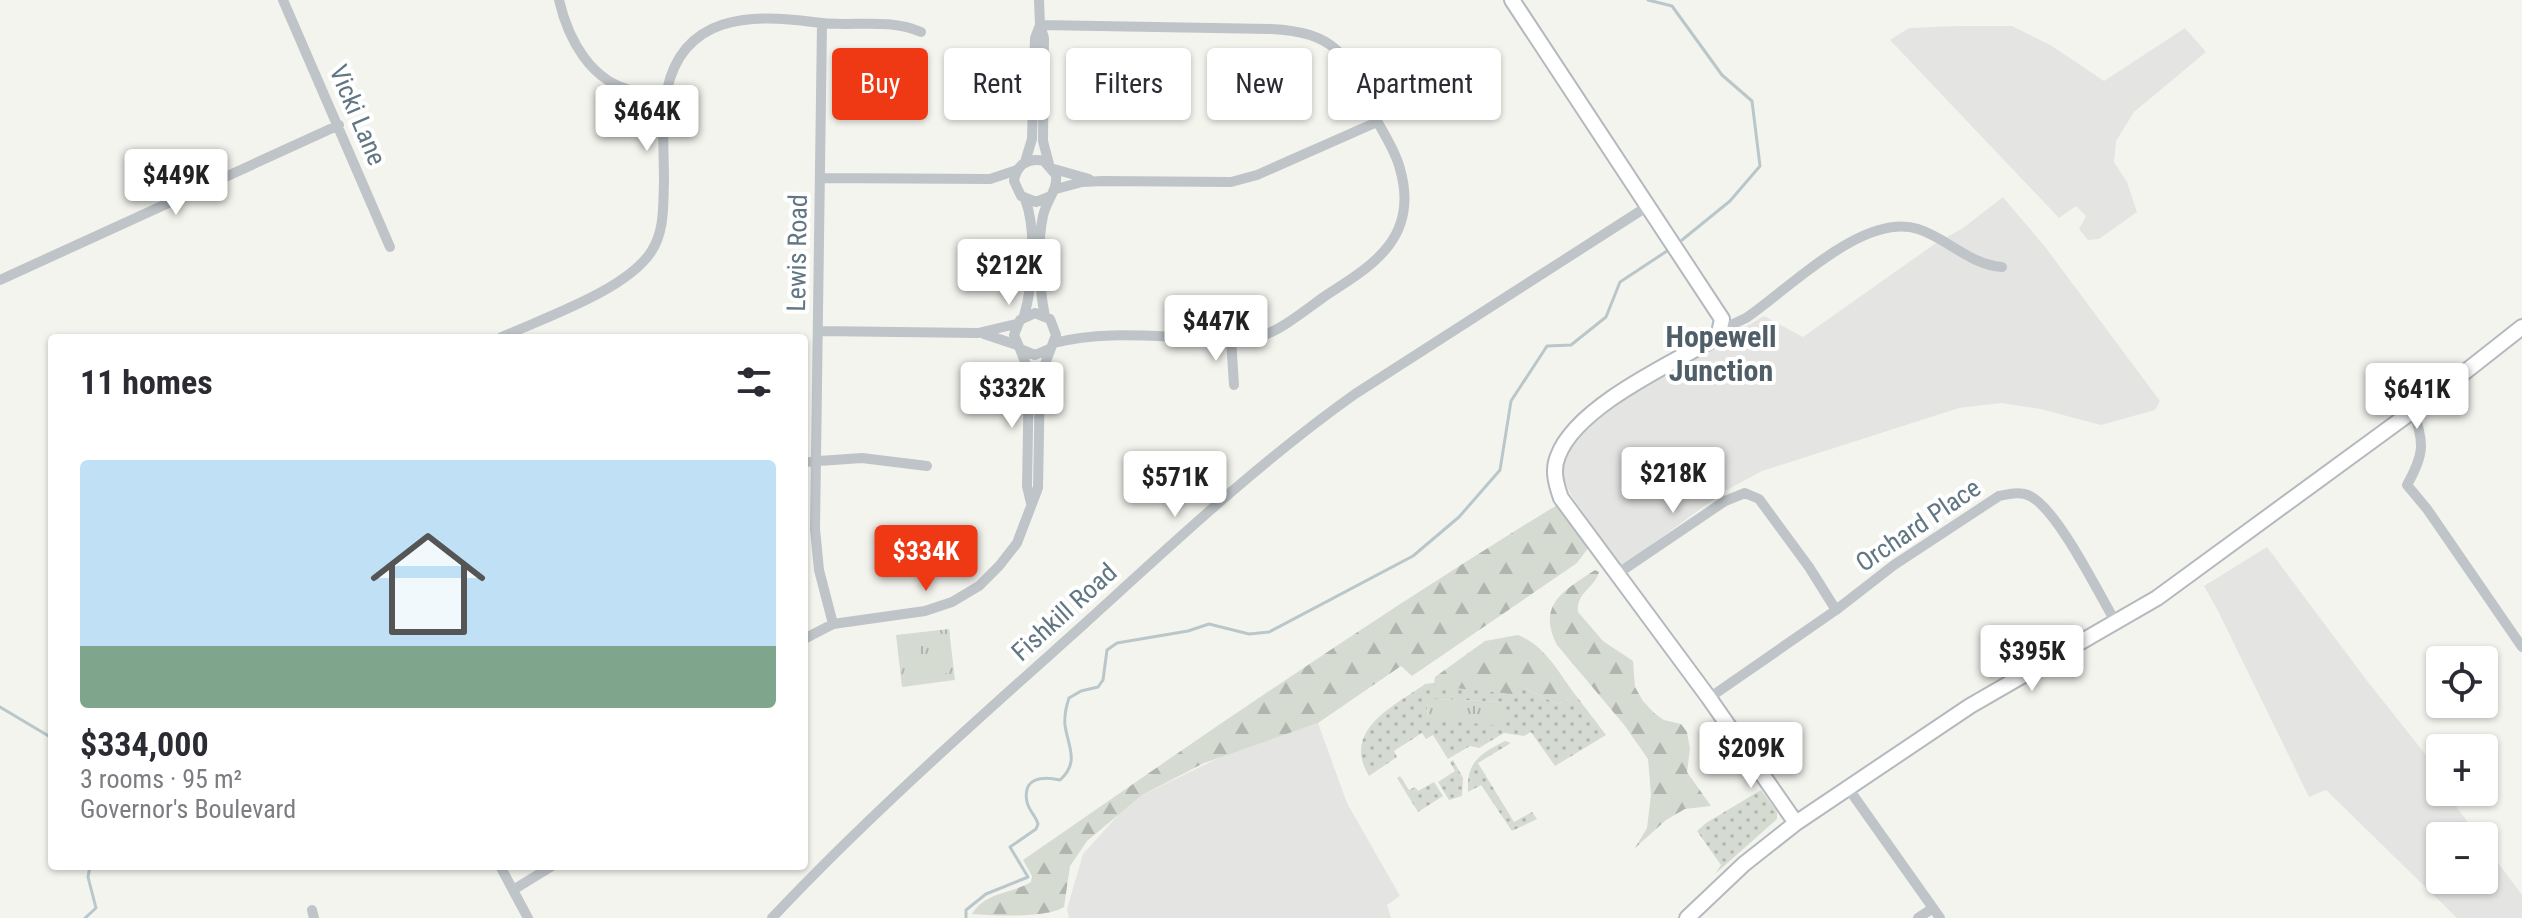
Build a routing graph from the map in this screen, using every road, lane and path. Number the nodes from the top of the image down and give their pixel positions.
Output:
1 (283, 0) edge
2 (559, 0) edge
3 (1039, 0) edge
4 (1512, 0) edge
5 (822, 24) junction
6 (1040, 25) junction
7 (921, 32) dead end
8 (666, 92) junction
9 (1377, 122) junction
10 (339, 125) junction
11 (1021, 166) junction
12 (1051, 166) junction
13 (820, 178) junction
14 (990, 179) junction
15 (1103, 181) junction
16 (1053, 192) junction
17 (1021, 195) junction
18 (1648, 206) junction
19 (390, 247) dead end
20 (2002, 267) dead end
21 (0, 280) edge
22 (1020, 320) junction
23 (1049, 320) junction
24 (1721, 325) junction
25 (2522, 327) edge
26 (818, 331) junction
27 (978, 333) junction
28 (509, 334) edge
29 (1096, 336) junction
30 (1231, 339) junction
31 (1052, 346) junction
32 (1019, 347) junction
33 (1234, 385) dead end
34 (2413, 411) junction
35 (809, 462) edge
36 (927, 466) dead end
37 (1031, 503) junction
38 (1617, 574) junction
39 (1836, 610) junction
40 (2116, 623) junction
41 (833, 624) junction
42 (808, 637) edge
43 (2522, 647) edge
44 (1709, 698) junction
45 (1848, 788) junction
46 (1796, 823) junction
47 (808, 868) edge
48 (502, 870) edge
49 (546, 870) edge
50 (814, 874) junction
51 (513, 890) junction
52 (1933, 908) junction
53 (528, 918) edge
54 (772, 918) edge
55 (1687, 918) edge
56 (1918, 918) edge
57 (1940, 918) edge

1 - 10 street, Vicki Lane
2 - 8 street
3 - 6 street
4 - 18 main road
5 - 7 street
5 - 8 street
5 - 13 street, Lewis Road
6 - 9 street
6 - 11 street
6 - 12 street
8 - 28 street
9 - 15 street
9 - 30 street
10 - 19 street, Vicki Lane
10 - 21 street
11 - 12 street
11 - 14 street
11 - 17 street
12 - 15 street
12 - 16 street
13 - 14 street
13 - 26 street, Lewis Road
14 - 17 street
15 - 16 street
16 - 17 street
16 - 23 street
17 - 22 street
18 - 24 main road
18 - 50 street, Fishkill Road
20 - 24 street
22 - 23 street
22 - 27 street
22 - 32 street
23 - 29 street
23 - 31 street
24 - 38 main road
25 - 34 main road
26 - 27 street
26 - 35 street, Lewis Road
27 - 32 street
29 - 30 street
29 - 31 street
30 - 33 street
31 - 32 street
31 - 37 street
32 - 37 street
34 - 40 main road
34 - 43 street
35 - 36 street
35 - 41 street, Lewis Road
37 - 41 street
38 - 39 street
38 - 44 main road
39 - 40 street, Orchard Place
39 - 44 street, Orchard Place
40 - 45 main road
41 - 42 street
44 - 46 main road
45 - 46 main road
45 - 52 street
46 - 55 main road
47 - 50 street
48 - 51 street
49 - 51 street
50 - 54 street, Fishkill Road
51 - 53 street
52 - 56 street
52 - 57 street

